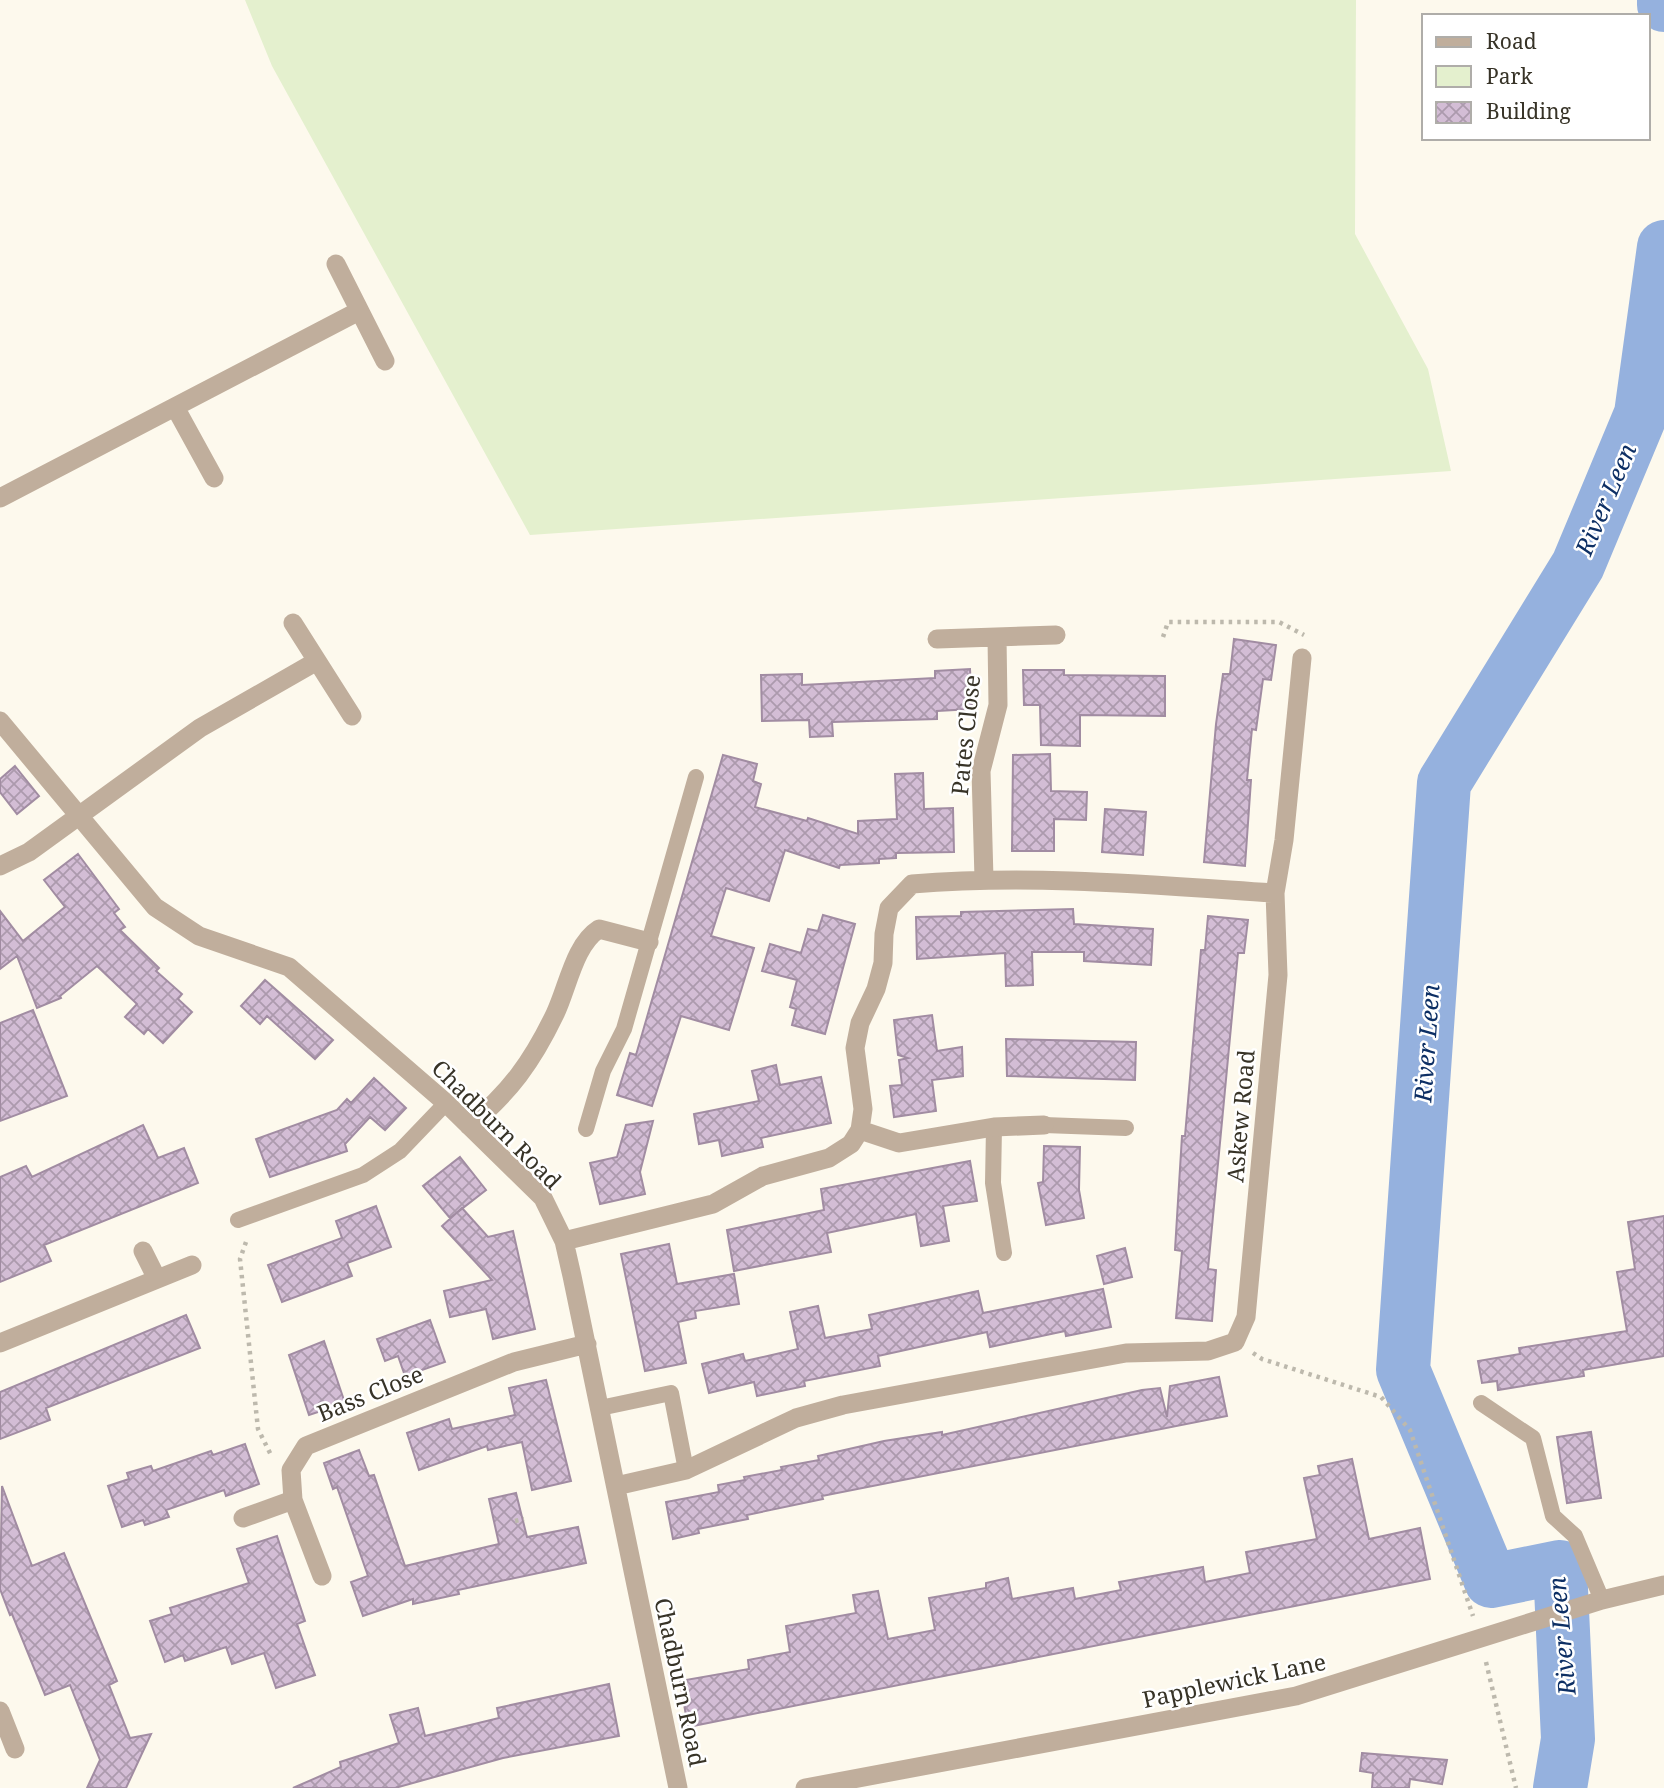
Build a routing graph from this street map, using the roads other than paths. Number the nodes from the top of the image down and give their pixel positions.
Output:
1 (335, 264) dead end
2 (359, 311) junction
3 (385, 361) dead end
4 (175, 407) junction
5 (214, 478) dead end
6 (0, 498) edge
7 (293, 622) dead end
8 (1056, 635) dead end
9 (997, 637) junction
10 (937, 639) dead end
11 (1302, 658) road end
12 (317, 661) junction
13 (352, 716) dead end
14 (0, 721) edge
15 (696, 777) dead end
16 (77, 816) junction
17 (0, 866) edge
18 (984, 879) junction
19 (1275, 893) junction
20 (649, 942) junction
21 (446, 1103) junction
22 (1044, 1125) joint
23 (469, 1126) junction
24 (994, 1127) junction
25 (1126, 1128) dead end
26 (586, 1129) dead end
27 (860, 1130) junction
28 (238, 1220) dead end
29 (564, 1241) junction
30 (143, 1251) dead end
31 (1004, 1252) dead end
32 (192, 1265) dead end
33 (157, 1279) junction
34 (0, 1343) edge
35 (587, 1344) junction
36 (1481, 1403) dead end
37 (600, 1408) junction
38 (686, 1470) junction
39 (616, 1486) junction
40 (293, 1500) junction
41 (243, 1518) dead end
42 (322, 1576) dead end
43 (1664, 1585) edge
44 (1602, 1600) junction
45 (0, 1711) edge
46 (15, 1748) dead end
47 (678, 1788) edge
48 (805, 1788) edge

1 - 2 street
2 - 3 street
2 - 4 street
4 - 5 street
4 - 6 street
7 - 12 street
8 - 9 street
9 - 10 street
9 - 18 street, Pates Close
11 - 19 street, Askew Road
12 - 13 street
12 - 16 street
14 - 16 street, Chadburn Road
15 - 20 lane
16 - 17 street
16 - 21 street, Chadburn Road
18 - 19 street
18 - 27 street
19 - 38 street, Askew Road
20 - 23 street
20 - 26 lane
21 - 23 street, Chadburn Road
21 - 28 lane
22 - 24 street
22 - 25 lane
23 - 29 street, Chadburn Road
24 - 27 street
24 - 31 lane
27 - 29 street
29 - 35 street, Chadburn Road
30 - 33 street
32 - 33 street
33 - 34 street
35 - 37 street, Chadburn Road
35 - 40 street, Bass Close
36 - 44 lane
37 - 38 lane
37 - 39 street, Chadburn Road
38 - 39 street
39 - 47 street, Chadburn Road
40 - 41 street
40 - 42 street
43 - 44 street, Papplewick Lane
44 - 48 street, Papplewick Lane
45 - 46 street

